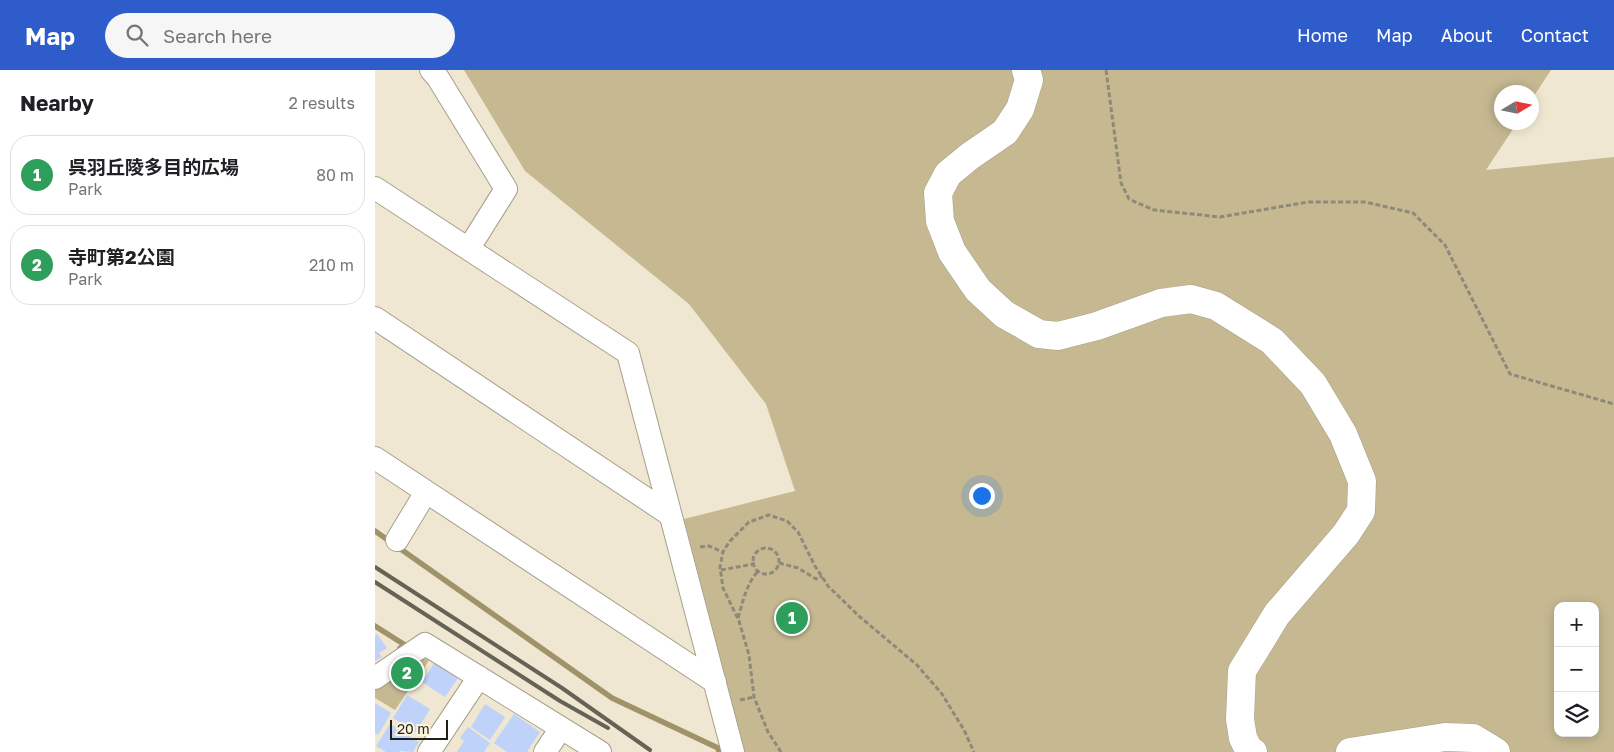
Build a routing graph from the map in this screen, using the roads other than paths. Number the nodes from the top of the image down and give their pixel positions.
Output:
1 (431, 70) edge
2 (1026, 70) edge
3 (375, 188) edge
4 (469, 248) junction
5 (375, 318) edge
6 (375, 458) edge
7 (426, 492) junction
8 (669, 514) junction
9 (397, 540) dead end
10 (479, 677) junction
11 (375, 678) edge
12 (715, 682) junction
13 (561, 728) junction
14 (429, 752) edge
15 (545, 752) edge
16 (600, 752) edge
17 (733, 752) edge
18 (1253, 752) edge
19 (1350, 752) edge
20 (1496, 752) edge

1 - 4 street
2 - 18 street
3 - 4 street
4 - 8 street
5 - 8 street
6 - 7 street
7 - 9 street
7 - 12 street
8 - 12 street
10 - 11 street
10 - 13 street
10 - 14 street
12 - 17 street
13 - 15 street
13 - 16 street
19 - 20 street

